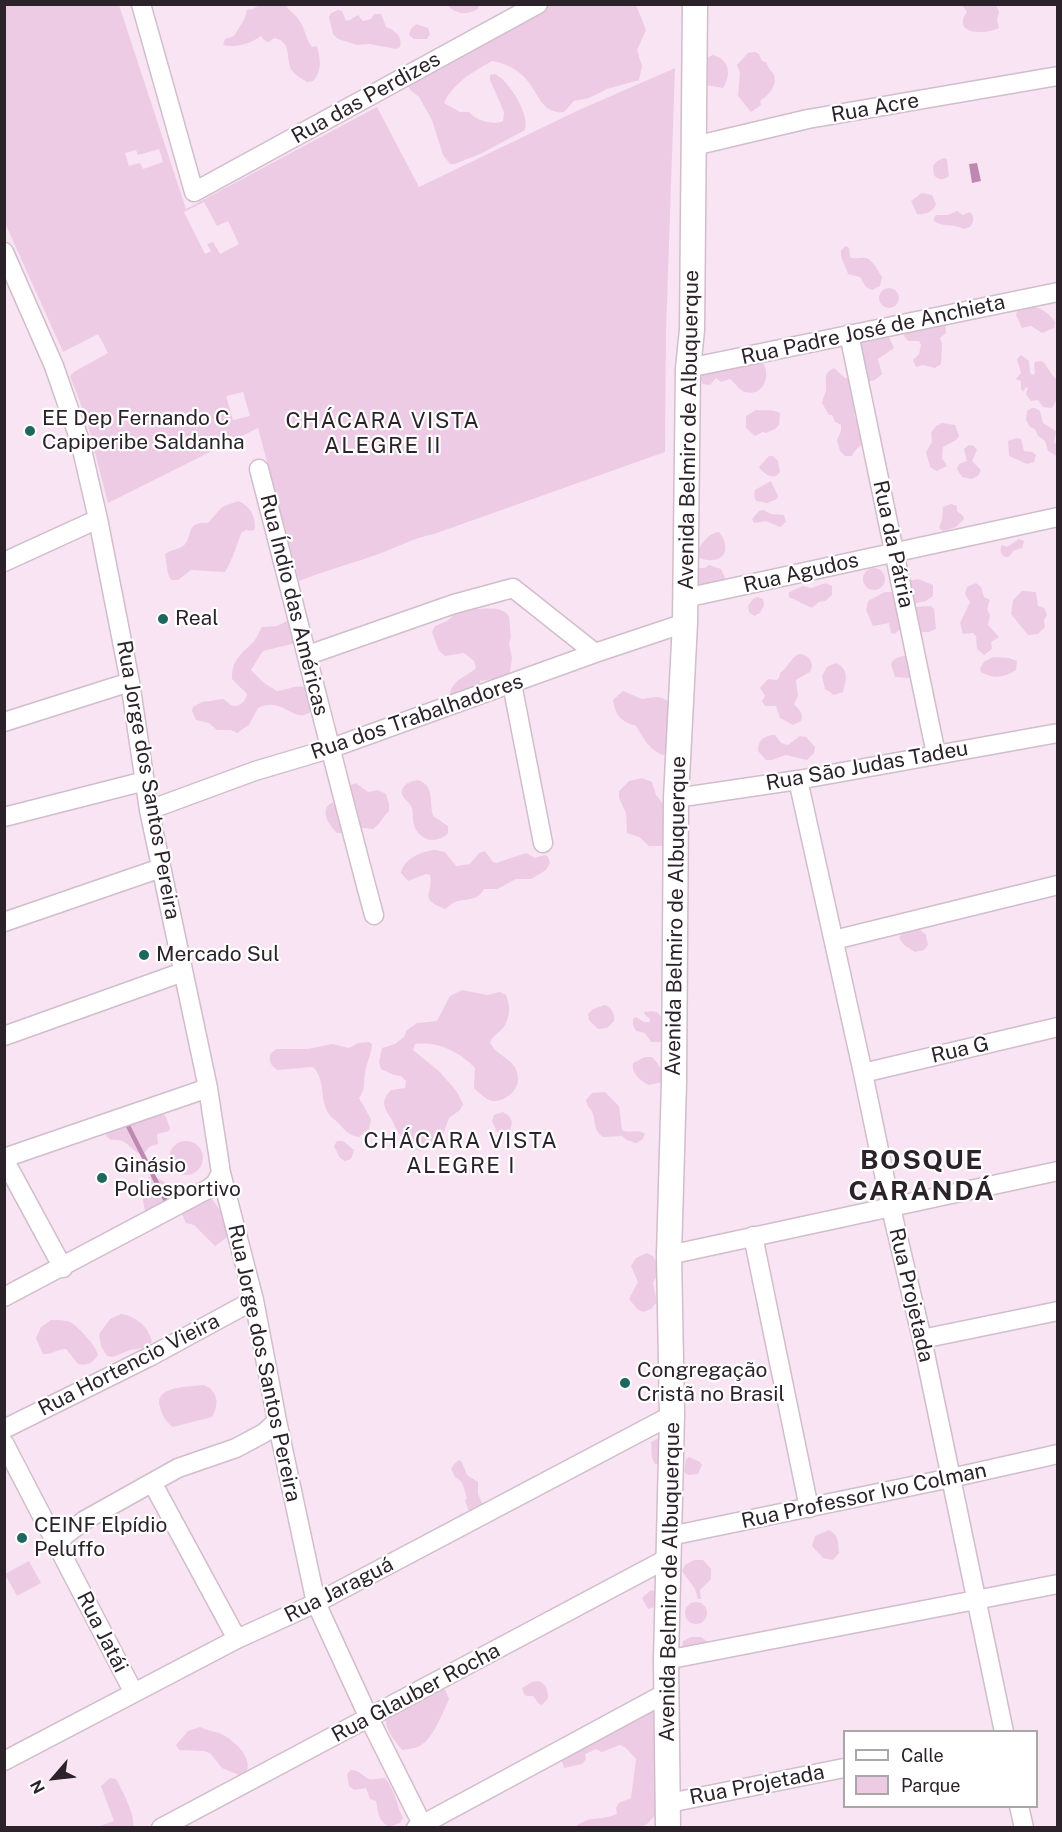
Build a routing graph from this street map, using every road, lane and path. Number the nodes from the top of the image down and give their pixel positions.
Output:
1 (141, 4) edge
2 (538, 4) edge
3 (694, 4) edge
4 (1058, 76) edge
5 (694, 146) junction
6 (4, 252) edge
7 (12, 287) edge
8 (1058, 292) edge
9 (849, 334) junction
10 (688, 368) junction
11 (259, 469) dead end
12 (1058, 517) edge
13 (98, 519) junction
14 (895, 552) junction
15 (4, 562) edge
16 (685, 598) junction
17 (685, 623) junction
18 (595, 653) junction
19 (308, 655) junction
20 (130, 682) junction
21 (512, 684) junction
22 (4, 722) edge
23 (1058, 733) edge
24 (329, 749) junction
25 (936, 754) junction
26 (798, 780) junction
27 (145, 781) junction
28 (676, 798) junction
29 (149, 810) junction
30 (4, 817) edge
31 (543, 843) dead end
32 (160, 868) junction
33 (1058, 885) edge
34 (374, 915) dead end
35 (4, 922) edge
36 (834, 940) junction
37 (183, 972) junction
38 (1058, 1027) edge
39 (4, 1036) edge
40 (863, 1073) junction
41 (208, 1088) junction
42 (4, 1158) edge
43 (1058, 1170) edge
44 (221, 1173) junction
45 (891, 1208) junction
46 (753, 1236) junction
47 (669, 1255) junction
48 (63, 1268) junction
49 (4, 1297) edge
50 (254, 1300) junction
51 (1058, 1311) edge
52 (922, 1339) junction
53 (672, 1415) junction
54 (277, 1421) junction
55 (4, 1429) edge
56 (4, 1443) edge
57 (1058, 1454) edge
58 (951, 1478) junction
59 (153, 1484) junction
60 (809, 1508) junction
61 (57, 1545) junction
62 (670, 1546) junction
63 (1058, 1584) edge
64 (976, 1600) junction
65 (316, 1603) junction
66 (237, 1639) junction
67 (666, 1660) junction
68 (134, 1693) junction
69 (666, 1693) junction
70 (369, 1718) junction
71 (1004, 1730) edge
72 (4, 1761) edge
73 (843, 1768) edge
74 (1019, 1808) edge
75 (666, 1820) edge
76 (421, 1826) edge
77 (161, 1827) edge
78 (1024, 1827) edge

1 - 2 street, Rua das Perdizes
3 - 5 main road, Avenida Belmiro de Albuquerque
4 - 5 street, Rua Acre
5 - 10 main road, Avenida Belmiro de Albuquerque
6 - 7 street, Rua Jorge dos Santos Pereira
7 - 13 street, Rua Jorge dos Santos Pereira
8 - 9 street, Rua Padre José de Anchieta
9 - 10 street, Rua Padre José de Anchieta
9 - 14 street, Rua da Pátria
10 - 16 main road, Avenida Belmiro de Albuquerque
11 - 19 street, Rua Índio das Américas
12 - 14 street, Rua Agudos
13 - 15 street
13 - 20 street, Rua Jorge dos Santos Pereira
14 - 16 street, Rua Agudos
14 - 25 street, Rua da Pátria
16 - 17 main road, Avenida Belmiro de Albuquerque
17 - 18 street, Rua dos Trabalhadores
17 - 28 main road, Avenida Belmiro de Albuquerque
18 - 19 street
18 - 21 street, Rua dos Trabalhadores
19 - 24 street, Rua Índio das Américas
20 - 22 street
20 - 27 street, Rua Jorge dos Santos Pereira
21 - 24 street, Rua dos Trabalhadores
21 - 31 street
23 - 25 street, Rua São Judas Tadeu
24 - 29 street, Rua dos Trabalhadores
24 - 34 street, Rua Índio das Américas
25 - 26 street, Rua São Judas Tadeu
26 - 28 street, Rua São Judas Tadeu
26 - 36 street, Rua Projetada
27 - 29 street, Rua Jorge dos Santos Pereira
27 - 30 street
28 - 47 main road, Avenida Belmiro de Albuquerque
29 - 32 street, Rua Jorge dos Santos Pereira
32 - 35 street
32 - 37 street, Rua Jorge dos Santos Pereira
33 - 36 street
36 - 40 street, Rua Projetada
37 - 39 street
37 - 41 street, Rua Jorge dos Santos Pereira
38 - 40 street, Rua G
40 - 45 street, Rua Projetada
41 - 42 street
41 - 44 street, Rua Jorge dos Santos Pereira
42 - 48 street
43 - 45 street
44 - 48 street
44 - 50 street, Rua Jorge dos Santos Pereira
45 - 46 street
45 - 52 street, Rua Projetada
46 - 47 street
46 - 60 street
47 - 53 main road, Avenida Belmiro de Albuquerque
48 - 49 street
50 - 54 street, Rua Jorge dos Santos Pereira
50 - 55 street, Rua Hortencio Vieira
51 - 52 street
52 - 58 street, Rua Projetada
53 - 62 main road, Avenida Belmiro de Albuquerque
53 - 65 street, Rua Jaraguá
54 - 59 street
54 - 65 street, Rua Jorge dos Santos Pereira
56 - 61 street, Rua Jatái
57 - 58 street, Rua Professor Ivo Colman
58 - 60 street, Rua Professor Ivo Colman
58 - 64 street, Rua Projetada
59 - 61 street
59 - 66 street
60 - 62 street, Rua Professor Ivo Colman
61 - 68 street, Rua Jatái
62 - 67 main road, Avenida Belmiro de Albuquerque
62 - 70 street, Rua Glauber Rocha
63 - 64 street
64 - 67 street
64 - 71 street, Rua Projetada
65 - 66 street, Rua Jaraguá
65 - 70 street, Rua Jorge dos Santos Pereira
66 - 68 street, Rua Jaraguá
67 - 69 main road, Avenida Belmiro de Albuquerque
68 - 72 street, Rua Jaraguá
69 - 75 main road, Avenida Belmiro de Albuquerque
69 - 76 street
70 - 76 street, Rua Jorge dos Santos Pereira
70 - 77 street, Rua Glauber Rocha
73 - 75 street, Rua Projetada
74 - 78 street

